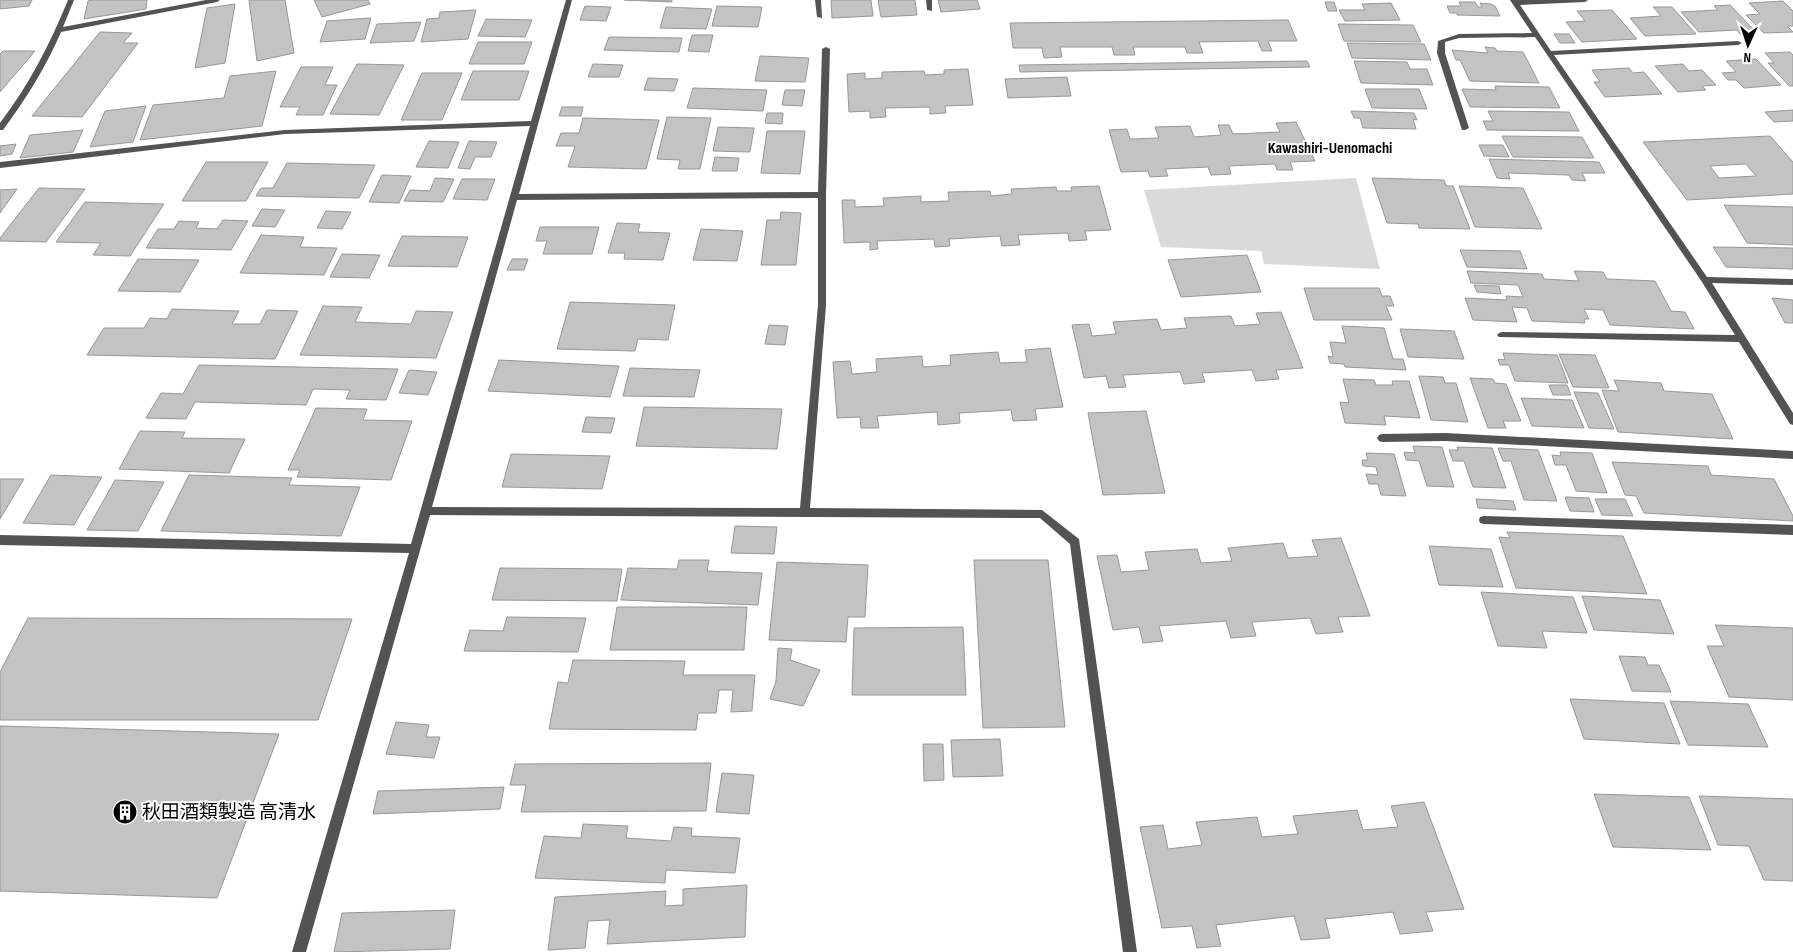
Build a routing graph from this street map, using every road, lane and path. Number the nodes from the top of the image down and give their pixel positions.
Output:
1 (71, 0) edge
2 (217, 0) edge
3 (569, 0) edge
4 (818, 0) edge
5 (929, 0) edge
6 (1585, 0) edge
7 (1514, 2) edge
8 (930, 10) dead end
9 (820, 17) dead end
10 (60, 30) junction
11 (1538, 35) junction
12 (1738, 43) dead end
13 (826, 49) dead end
14 (1549, 53) junction
15 (534, 123) junction
16 (0, 128) edge
17 (1465, 128) dead end
18 (0, 165) edge
19 (822, 195) junction
20 (514, 197) junction
21 (1704, 280) junction
22 (1793, 282) edge
23 (1502, 335) dead end
24 (1742, 339) junction
25 (1793, 421) edge
26 (1382, 438) dead end
27 (1793, 455) edge
28 (426, 511) junction
29 (805, 513) junction
30 (1484, 520) dead end
31 (1793, 530) edge
32 (0, 540) edge
33 (414, 548) junction
34 (299, 952) edge
35 (1130, 952) edge

1 - 10 street
2 - 10 street
3 - 15 street
4 - 9 street
5 - 8 street
6 - 7 street
7 - 11 street
10 - 16 street
11 - 14 street
11 - 17 street
12 - 14 street
13 - 19 street
14 - 21 street
15 - 18 street
15 - 20 street
19 - 20 street
19 - 29 street
20 - 28 street
21 - 22 street
21 - 24 street
23 - 24 street
24 - 25 street
26 - 27 street
28 - 29 street
28 - 33 street
29 - 35 street
30 - 31 street
32 - 33 street
33 - 34 street

